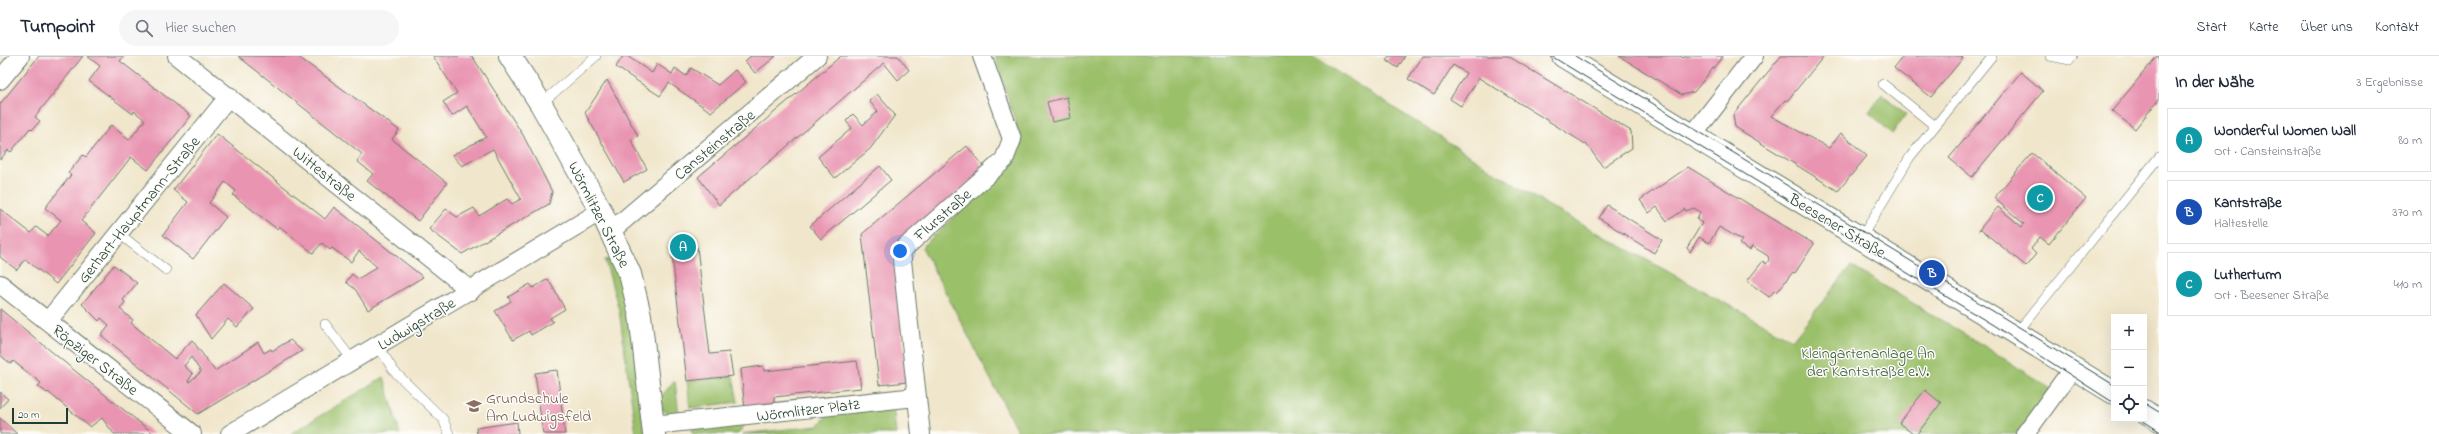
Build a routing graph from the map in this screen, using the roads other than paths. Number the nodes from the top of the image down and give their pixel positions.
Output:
1 (20, 56) edge
2 (177, 56) edge
3 (510, 56) edge
4 (596, 56) edge
5 (817, 56) edge
6 (982, 56) edge
7 (1563, 56) edge
8 (1754, 56) edge
9 (1992, 56) edge
10 (2050, 56) edge
11 (2073, 56) edge
12 (0, 80) edge
13 (1883, 84) dead end
14 (229, 96) junction
15 (541, 104) junction
16 (1935, 126) junction
17 (1692, 136) junction
18 (2159, 157) edge
19 (601, 211) junction
20 (611, 231) junction
21 (118, 234) junction
22 (1861, 238) junction
23 (166, 270) dead end
24 (0, 284) edge
25 (472, 291) junction
26 (48, 321) junction
27 (325, 324) dead end
28 (2015, 336) junction
29 (378, 346) junction
30 (353, 361) junction
31 (2073, 368) junction
32 (2111, 391) edge
33 (916, 397) junction
34 (2147, 413) edge
35 (2159, 420) edge
36 (654, 429) edge
37 (192, 434) edge
38 (230, 434) edge
39 (449, 434) edge
40 (921, 434) edge
41 (2025, 434) edge

1 - 12 street
2 - 14 street, Wittestraße
3 - 15 street, Wörmlitzer Straße
4 - 15 lane
5 - 20 street, Cansteinstraße
6 - 33 street, Flurstraße
7 - 17 street, Beesener Straße
8 - 17 street
9 - 16 lane
10 - 11 lane
13 - 16 lane
14 - 21 street, Gerhart-Hauptmann-Straße
14 - 25 street, Wittestraße
15 - 19 street, Wörmlitzer Straße
16 - 22 lane
17 - 22 street, Beesener Straße
18 - 28 lane
19 - 20 street, Wörmlitzer Straße
19 - 25 street, Ludwigstraße
20 - 36 street, Wörmlitzer Straße
21 - 23 lane
21 - 26 street, Gerhart-Hauptmann-Straße
22 - 28 street, Beesener Straße
24 - 26 street, Röpziger Straße
25 - 29 street, Ludwigstraße
26 - 37 street, Röpziger Straße
27 - 30 lane
28 - 31 street, Beesener Straße
29 - 30 street, Ludwigstraße
29 - 39 lane
30 - 38 street, Ludwigstraße
31 - 32 street, Beesener Straße
31 - 41 street
33 - 36 street, Wörmlitzer Platz
33 - 40 street, Flurstraße
34 - 35 street

